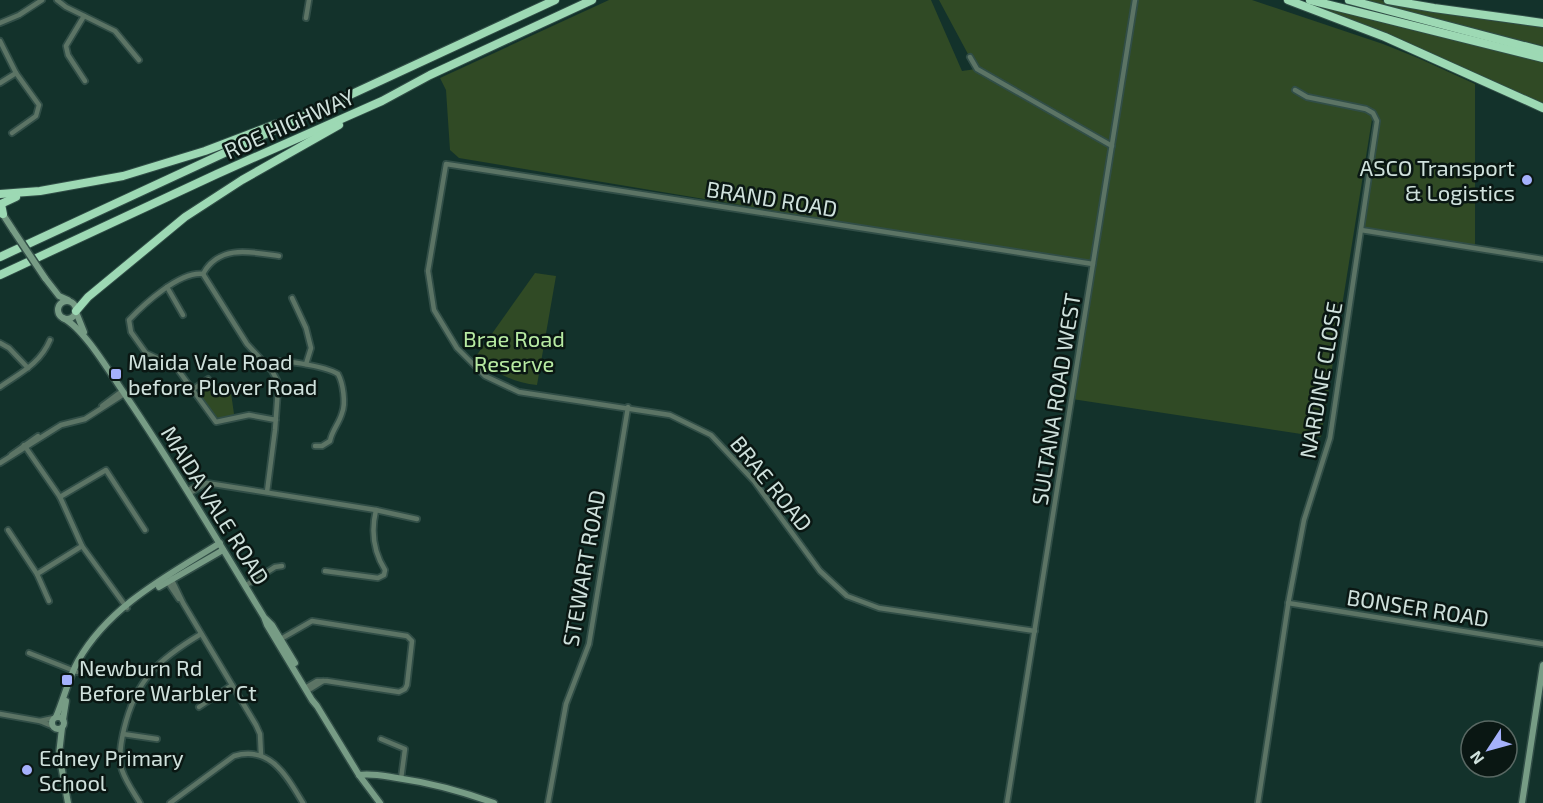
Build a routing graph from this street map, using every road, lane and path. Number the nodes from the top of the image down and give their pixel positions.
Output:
1 (42, 0) edge
2 (57, 0) edge
3 (309, 0) edge
4 (555, 0) edge
5 (592, 0) edge
6 (1135, 0) edge
7 (1288, 0) edge
8 (1310, 0) edge
9 (1349, 0) edge
10 (1388, 0) edge
11 (84, 16) junction
12 (306, 18) dead end
13 (0, 23) edge
14 (1543, 23) edge
15 (0, 41) edge
16 (1543, 51) edge
17 (970, 57) dead end
18 (1543, 58) edge
19 (139, 60) dead end
20 (16, 73) junction
21 (85, 81) dead end
22 (0, 83) edge
23 (1295, 90) dead end
24 (382, 101) junction
25 (1543, 108) edge
26 (312, 112) junction
27 (12, 133) dead end
28 (1112, 147) junction
29 (446, 164) joint
30 (27, 193) junction
31 (0, 194) edge
32 (2, 212) edge
33 (1361, 230) junction
34 (279, 256) dead end
35 (0, 257) edge
36 (1543, 259) edge
37 (1093, 264) junction
38 (203, 274) junction
39 (0, 275) edge
40 (51, 286) junction
41 (167, 288) junction
42 (292, 298) dead end
43 (70, 301) junction
44 (58, 311) junction
45 (76, 312) junction
46 (183, 315) dead end
47 (63, 318) junction
48 (50, 340) dead end
49 (0, 343) edge
50 (96, 353) junction
51 (266, 363) junction
52 (306, 364) junction
53 (28, 368) junction
54 (208, 379) dead end
55 (0, 387) edge
56 (192, 390) junction
57 (123, 393) junction
58 (628, 407) junction
59 (276, 420) junction
60 (315, 446) dead end
61 (25, 447) junction
62 (0, 463) edge
63 (189, 492) junction
64 (267, 492) junction
65 (60, 497) junction
66 (376, 510) junction
67 (417, 519) dead end
68 (8, 530) dead end
69 (145, 530) dead end
70 (82, 546) junction
71 (221, 546) junction
72 (282, 566) dead end
73 (325, 571) dead end
74 (37, 574) junction
75 (168, 578) junction
76 (245, 586) junction
77 (49, 601) dead end
78 (1288, 603) junction
79 (126, 607) junction
80 (1035, 631) junction
81 (201, 634) junction
82 (278, 639) junction
83 (1543, 644) edge
84 (29, 653) dead end
85 (1543, 665) edge
86 (75, 671) junction
87 (232, 684) junction
88 (308, 689) junction
89 (1540, 706) edge
90 (199, 707) dead end
91 (0, 714) edge
92 (55, 718) junction
93 (40, 720) junction
94 (63, 720) junction
95 (53, 727) junction
96 (62, 728) junction
97 (123, 734) junction
98 (157, 739) dead end
99 (381, 739) dead end
100 (59, 746) junction
101 (261, 755) junction
102 (361, 778) junction
103 (401, 779) junction
104 (68, 803) edge
105 (140, 803) edge
106 (170, 803) edge
107 (303, 803) edge
108 (380, 803) edge
109 (494, 803) edge
110 (548, 803) edge
111 (1006, 803) edge
112 (1258, 803) edge
113 (1522, 803) edge

1 - 13 street
2 - 11 street
3 - 12 street
4 - 26 highway, ROE HIGHWAY
5 - 24 highway, ROE HIGHWAY
6 - 28 street, SULTANA ROAD WEST
7 - 25 highway
8 - 18 highway
9 - 16 highway
10 - 14 highway
11 - 19 street
11 - 21 street
15 - 20 street
17 - 28 street
20 - 22 street
20 - 27 street
23 - 33 street, NARDINE CLOSE
24 - 39 highway, ROE HIGHWAY
24 - 45 highway
26 - 30 highway
26 - 35 highway, ROE HIGHWAY
28 - 37 street, SULTANA ROAD WEST
29 - 37 street, BRAND ROAD
29 - 58 street, BRAE ROAD
30 - 31 highway
30 - 32 highway
32 - 40 main road, bridge
33 - 36 street
33 - 78 street, NARDINE CLOSE
34 - 38 street
37 - 80 street, SULTANA ROAD WEST
38 - 41 street
38 - 51 street
40 - 43 main road
40 - 44 main road
41 - 46 street
41 - 56 street
42 - 52 street
43 - 44 main road
43 - 45 main road
44 - 47 main road
45 - 47 main road
45 - 50 main road, MAIDA VALE ROAD
47 - 50 main road, MAIDA VALE ROAD
48 - 53 street
49 - 53 street
50 - 57 main road, MAIDA VALE ROAD
51 - 52 street
51 - 59 street
52 - 60 street
53 - 55 street
54 - 56 street
56 - 59 street
57 - 61 street
57 - 63 main road, MAIDA VALE ROAD
58 - 80 street, BRAE ROAD
58 - 110 street, STEWART ROAD
59 - 64 street
61 - 62 street
61 - 65 street
63 - 64 street
63 - 71 main road, MAIDA VALE ROAD
64 - 66 street
65 - 69 street
65 - 70 street
66 - 67 street
66 - 73 street
68 - 74 street
70 - 74 street
70 - 79 street
71 - 75 main road
71 - 76 main road, MAIDA VALE ROAD
72 - 76 street
74 - 77 street
75 - 79 main road
75 - 81 street
76 - 82 main road, MAIDA VALE ROAD
78 - 83 street, BONSER ROAD
78 - 112 street, NARDINE CLOSE
79 - 86 main road
80 - 111 street, SULTANA ROAD WEST
81 - 87 street
81 - 97 street
82 - 88 main road, MAIDA VALE ROAD
82 - 88 street
84 - 86 street
85 - 89 main road
86 - 92 main road
86 - 94 main road
87 - 90 street
87 - 101 street
88 - 102 main road, MAIDA VALE ROAD
89 - 113 main road
91 - 93 street
92 - 93 street
92 - 94 main road
92 - 95 main road
93 - 95 street
94 - 96 main road
95 - 96 main road
95 - 100 main road
96 - 100 main road
97 - 98 street
97 - 105 street
99 - 103 street
100 - 104 main road
101 - 106 street
101 - 107 street
102 - 103 main road
102 - 108 main road, MAIDA VALE ROAD
103 - 109 main road

